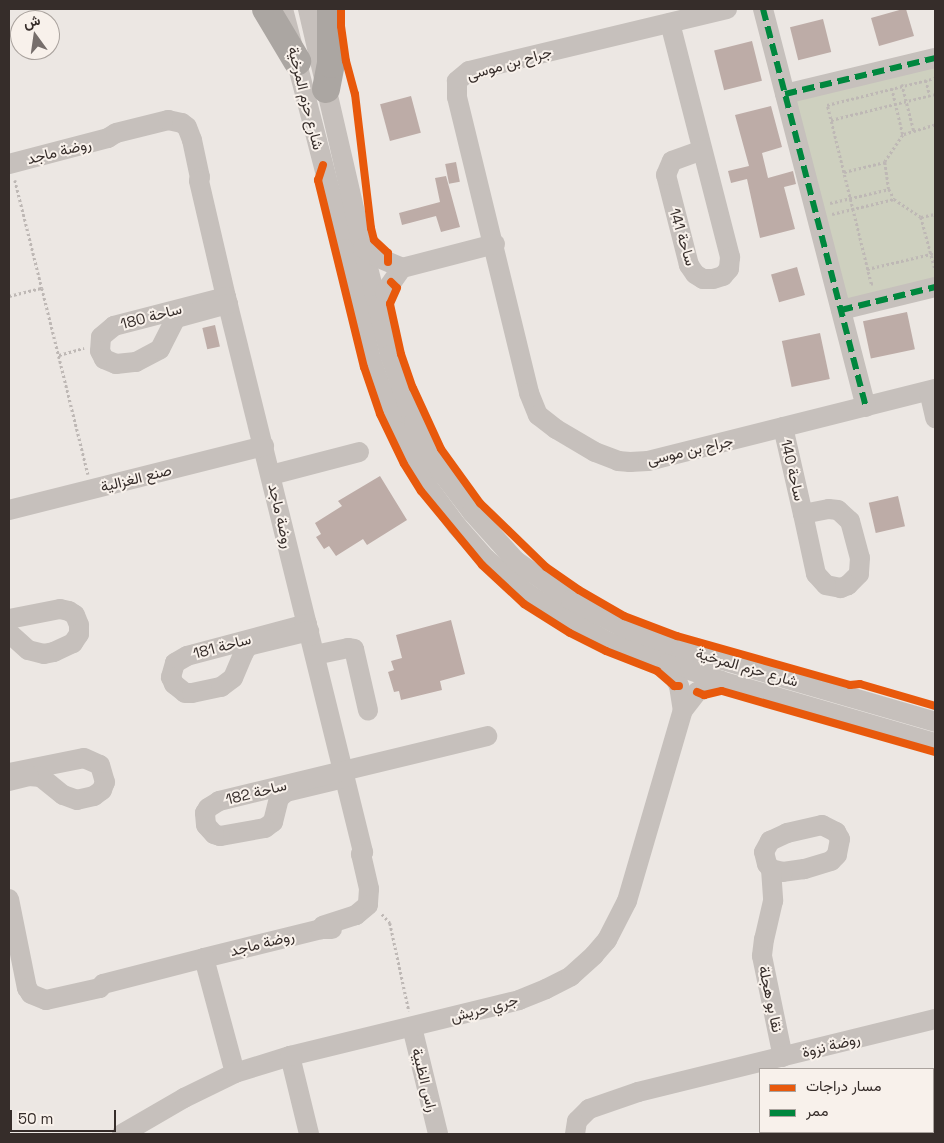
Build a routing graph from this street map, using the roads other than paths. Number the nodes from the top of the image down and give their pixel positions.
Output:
1 (266, 9) edge
2 (284, 9) edge
3 (308, 9) edge
4 (331, 9) edge
5 (727, 9) edge
6 (763, 9) edge
7 (670, 23) junction
8 (935, 58) edge
9 (297, 61) junction
10 (326, 88) junction
11 (785, 94) junction
12 (702, 150) junction
13 (10, 163) edge
14 (495, 244) junction
15 (362, 248) junction
16 (402, 268) junction
17 (935, 287) edge
18 (227, 300) junction
19 (841, 310) junction
20 (378, 311) junction
21 (146, 318) junction
22 (167, 334) junction
23 (932, 390) edge
24 (866, 407) junction
25 (935, 418) edge
26 (783, 427) junction
27 (264, 446) junction
28 (359, 452) dead end
29 (271, 475) junction
30 (9, 510) edge
31 (803, 514) dead end
32 (15, 618) edge
33 (308, 628) junction
34 (14, 637) edge
35 (218, 647) junction
36 (315, 655) junction
37 (240, 660) junction
38 (667, 664) junction
39 (720, 681) junction
40 (368, 710) dead end
41 (683, 710) junction
42 (935, 722) edge
43 (487, 736) dead end
44 (935, 743) edge
45 (60, 761) junction
46 (9, 772) edge
47 (343, 774) junction
48 (9, 781) edge
49 (55, 788) junction
50 (257, 791) junction
51 (277, 805) junction
52 (363, 852) junction
53 (771, 869) junction
54 (793, 871) junction
55 (9, 903) edge
56 (771, 912) junction
57 (321, 929) junction
58 (204, 958) junction
59 (935, 1019) edge
60 (412, 1027) junction
61 (290, 1056) junction
62 (783, 1057) junction
63 (235, 1073) junction
64 (638, 1092) junction
65 (122, 1134) edge
66 (309, 1134) edge
67 (438, 1134) edge
68 (568, 1134) edge
69 (575, 1134) edge

1 - 9 highway
2 - 9 street, شارع حزم المرخية
3 - 10 street, شارع حزم المرخية
4 - 10 highway
5 - 7 street, جراح بن موسى
6 - 11 street
7 - 12 street, ساحة 141
7 - 14 street, جراح بن موسى
8 - 11 street
9 - 38 street, شارع حزم المرخية
10 - 15 street, شارع حزم المرخية
11 - 19 street
12 - 12 street, ساحة 141
13 - 18 street, روضة ماجد
14 - 16 street
14 - 26 street, جراح بن موسى
15 - 16 street
15 - 20 street, شارع حزم المرخية
16 - 20 street
17 - 19 street
18 - 21 street, ساحة 180
18 - 22 street, ساحة 180
18 - 27 street, روضة ماجد
19 - 24 street
20 - 42 street, شارع حزم المرخية
21 - 22 street
21 - 22 street, ساحة 180
23 - 24 street, جراح بن موسى
23 - 25 street
24 - 26 street, جراح بن موسى
26 - 31 street, ساحة 140
27 - 29 street, روضة ماجد
27 - 30 street, صنع الغزالية
28 - 29 street
29 - 33 street, روضة ماجد
32 - 34 street
32 - 34 street
33 - 35 street, ساحة 181
33 - 36 street, روضة ماجد
33 - 37 street, ساحة 181
35 - 37 street
35 - 37 street, ساحة 181
36 - 40 street
36 - 47 street, روضة ماجد
38 - 39 street, شارع حزم المرخية
38 - 41 street, جري حريش
39 - 41 street, جري حريش
39 - 44 street, شارع حزم المرخية
41 - 60 street, جري حريش
43 - 47 street
45 - 46 street
45 - 49 street
45 - 49 street
47 - 50 street, ساحة 182
47 - 51 street, ساحة 182
47 - 52 street, روضة ماجد
48 - 49 street
50 - 51 street
50 - 51 street, ساحة 182
52 - 57 street, روضة ماجد
52 - 57 street, روضة ماجد
53 - 54 street
53 - 54 street, نقا بو هجلة
53 - 56 street, نقا بو هجلة
54 - 56 street, نقا بو هجلة
55 - 58 street, روضة ماجد
56 - 62 street, نقا بو هجلة
57 - 58 street, روضة ماجد
58 - 63 street
59 - 62 street, روضة نزوة
60 - 61 street, جري حريش
60 - 67 street, راس الظبية
61 - 63 street, جري حريش
61 - 66 street
62 - 64 street, روضة نزوة
63 - 65 street, جري حريش
64 - 68 street, روضة نزوة
64 - 69 street, روضة نزوة

